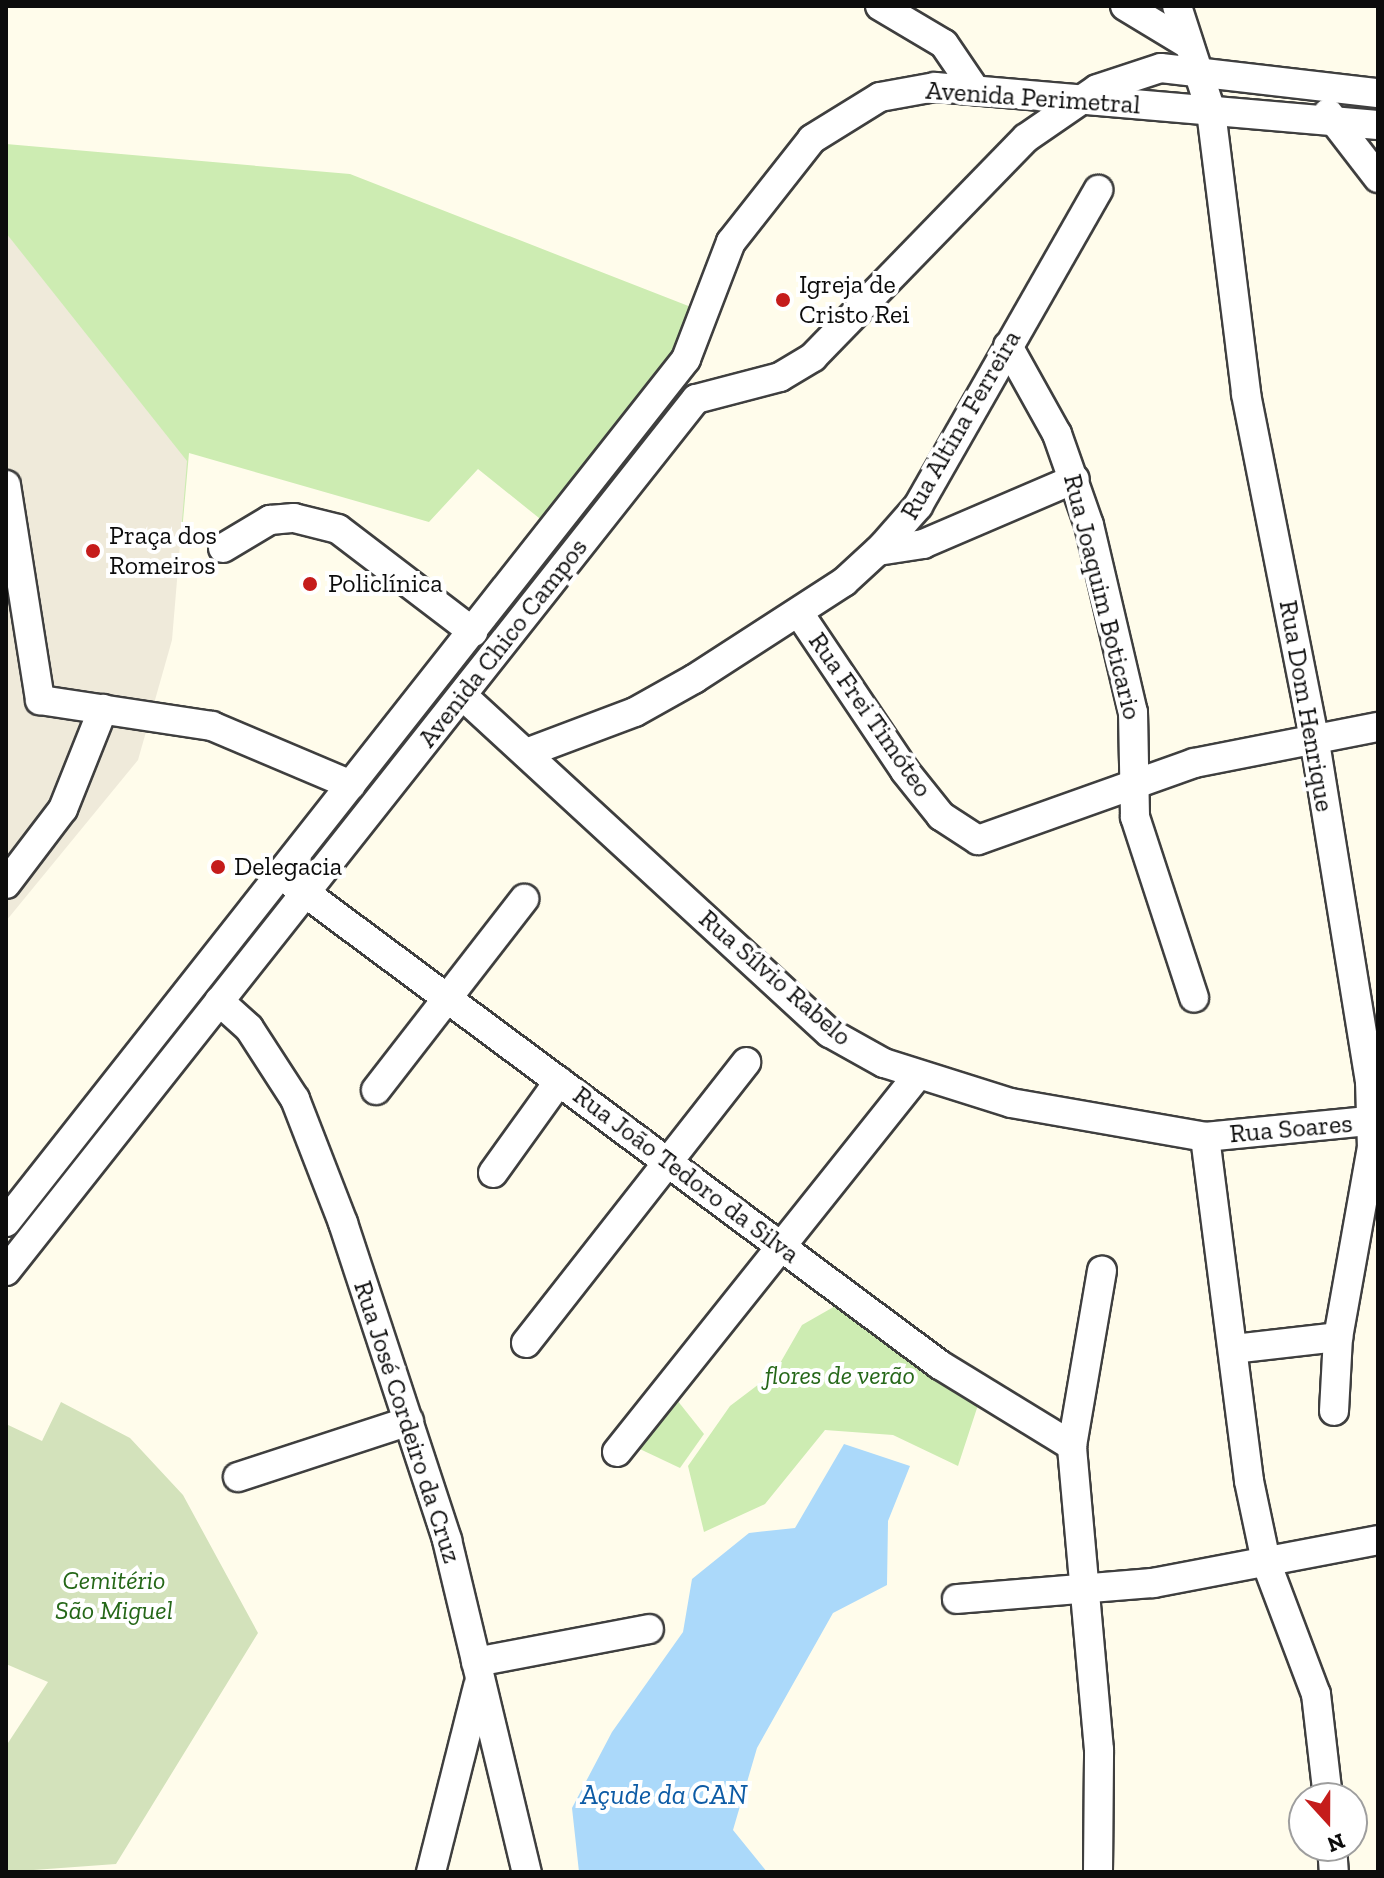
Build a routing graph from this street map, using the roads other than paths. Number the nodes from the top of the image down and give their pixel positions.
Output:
1 (880, 6) edge
2 (1125, 6) edge
3 (1177, 6) edge
4 (1186, 43) junction
5 (1198, 72) junction
6 (1305, 85) junction
7 (974, 88) junction
8 (1378, 93) edge
9 (1072, 102) junction
10 (1211, 111) junction
11 (1335, 121) junction
12 (1378, 125) edge
13 (1378, 178) edge
14 (1098, 190) dead end
15 (706, 314) joint
16 (1008, 346) junction
17 (1075, 479) junction
18 (6, 485) edge
19 (539, 547) junction
20 (223, 548) dead end
21 (878, 551) junction
22 (564, 567) junction
23 (799, 613) junction
24 (473, 632) junction
25 (463, 696) junction
26 (103, 709) junction
27 (1378, 727) edge
28 (1314, 736) junction
29 (526, 753) junction
30 (1136, 780) junction
31 (351, 785) junction
32 (280, 875) junction
33 (6, 884) edge
34 (307, 892) junction
35 (524, 899) dead end
36 (1194, 998) dead end
37 (219, 1001) junction
38 (447, 1002) junction
39 (746, 1062) dead end
40 (917, 1076) junction
41 (559, 1081) junction
42 (376, 1090) dead end
43 (1376, 1120) edge
44 (1205, 1137) junction
45 (671, 1159) junction
46 (493, 1173) dead end
47 (6, 1222) edge
48 (782, 1246) junction
49 (8, 1265) edge
50 (1102, 1271) dead end
51 (1338, 1337) junction
52 (526, 1343) dead end
53 (1233, 1349) junction
54 (1334, 1411) dead end
55 (409, 1421) junction
56 (1072, 1446) junction
57 (617, 1452) dead end
58 (238, 1477) dead end
59 (1378, 1540) edge
60 (1266, 1562) junction
61 (1089, 1589) junction
62 (957, 1599) dead end
63 (649, 1629) dead end
64 (478, 1672) junction
65 (1326, 1782) edge
66 (431, 1872) edge
67 (527, 1872) edge
68 (1098, 1872) edge

1 - 7 street
2 - 4 street
3 - 4 street, Rua Dom Henrique
4 - 5 street, Rua Dom Henrique
5 - 6 street, Avenida Chico Campos
5 - 9 street, Avenida Chico Campos
5 - 10 street, Rua Dom Henrique
6 - 8 street, Avenida Chico Campos
6 - 11 street
7 - 9 street, Avenida Perimetral
7 - 15 street, Avenida Perimetral
9 - 10 street, Avenida Perimetral
9 - 22 street, Avenida Chico Campos
10 - 11 street, Avenida Perimetral
10 - 28 street, Rua Dom Henrique
11 - 12 street, Avenida Perimetral
11 - 13 street
14 - 16 street, Rua Altina Ferreira
15 - 19 street, Avenida Chico Campos
16 - 17 street, Rua Joaquim Boticario
16 - 21 street, Rua Altina Ferreira
17 - 21 street
17 - 30 street, Rua Joaquim Boticario
18 - 26 street
19 - 22 street
19 - 24 street, Avenida Chico Campos
20 - 24 street
21 - 23 street, Rua Altina Ferreira
22 - 25 street, Avenida Chico Campos
23 - 29 street, Rua Altina Ferreira
23 - 30 street, Rua Frei Timóteo
24 - 31 street, Avenida Chico Campos
25 - 29 street, Rua Sílvio Rabelo
25 - 34 street, Avenida Chico Campos
26 - 31 street
26 - 33 street
27 - 28 street, Rua Frei Timóteo
28 - 30 street, Rua Frei Timóteo
28 - 43 street, Rua Dom Henrique
29 - 40 street, Rua Sílvio Rabelo
30 - 36 street, Rua Joaquim Boticario
31 - 32 street, Avenida Chico Campos
32 - 34 street, Rua João Tedoro da Silva
32 - 47 street, Avenida Chico Campos
34 - 37 street, Avenida Chico Campos
34 - 38 street, Rua João Tedoro da Silva
35 - 38 street
37 - 49 street, Avenida Chico Campos
37 - 55 street, Rua José Cordeiro da Cruz
38 - 41 street, Rua João Tedoro da Silva
38 - 42 street
39 - 45 street
40 - 44 street, Rua Sílvio Rabelo
40 - 48 street
41 - 45 street, Rua João Tedoro da Silva
41 - 46 street
43 - 44 street, Rua Soares
43 - 51 street, Rua Dom Henrique
44 - 53 street
45 - 48 street, Rua João Tedoro da Silva
45 - 52 street
48 - 56 street, Rua João Tedoro da Silva
48 - 57 street
50 - 56 street
51 - 53 street
51 - 54 street, Rua Dom Henrique
53 - 60 street
55 - 58 street
55 - 64 street, Rua José Cordeiro da Cruz
56 - 61 street
59 - 60 street
60 - 61 street
60 - 65 street
61 - 62 street
61 - 68 street
63 - 64 street
64 - 66 street
64 - 67 street, Rua José Cordeiro da Cruz

